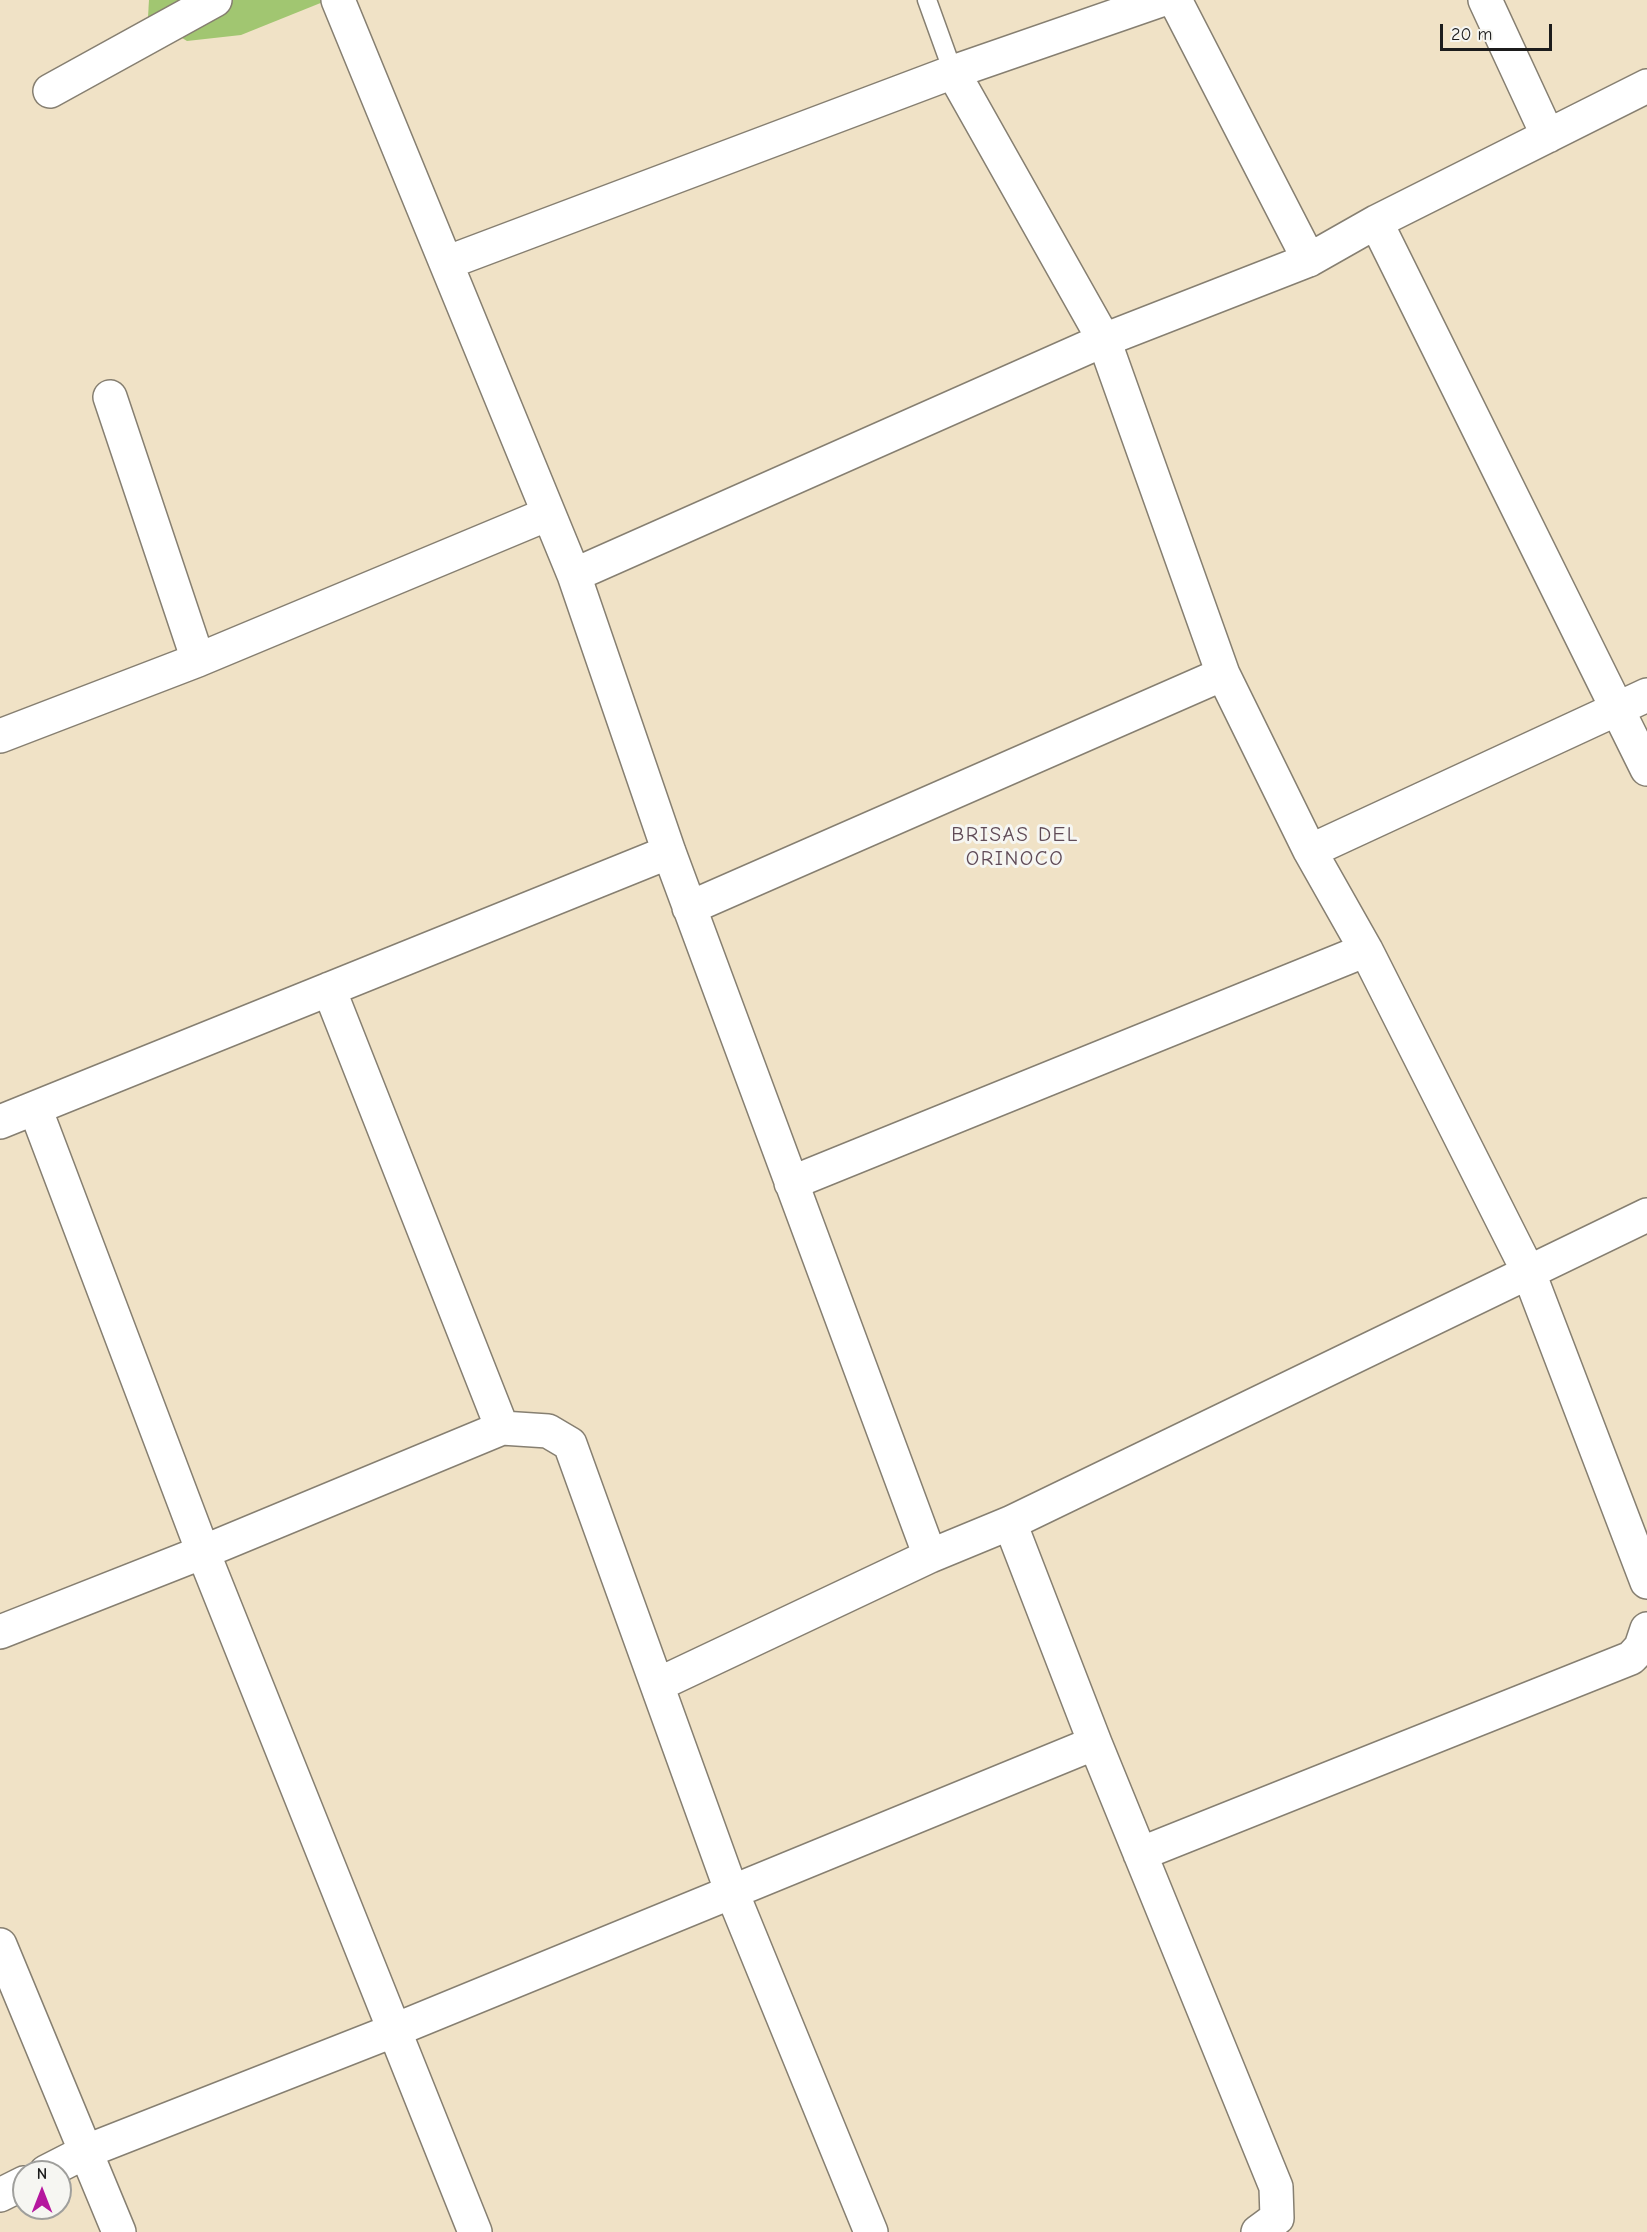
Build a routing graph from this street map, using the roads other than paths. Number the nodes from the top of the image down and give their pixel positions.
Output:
1 (215, 0) edge
2 (338, 0) edge
3 (927, 0) edge
4 (1161, 0) edge
5 (1174, 0) edge
6 (1485, 0) edge
7 (953, 72) junction
8 (1647, 87) edge
9 (50, 91) dead end
10 (1548, 136) junction
11 (1376, 222) junction
12 (1308, 260) junction
13 (446, 263) junction
14 (1104, 340) junction
15 (110, 397) dead end
16 (548, 514) junction
17 (574, 575) junction
18 (198, 660) junction
19 (1223, 674) junction
20 (1647, 696) edge
21 (1617, 709) junction
22 (0, 736) edge
23 (1647, 768) edge
24 (1310, 851) junction
25 (669, 852) junction
26 (689, 908) junction
27 (1366, 950) junction
28 (329, 989) junction
29 (34, 1108) junction
30 (0, 1122) edge
31 (791, 1183) junction
32 (1647, 1215) edge
33 (1529, 1273) junction
34 (502, 1428) junction
35 (1010, 1523) junction
36 (203, 1552) junction
37 (930, 1556) junction
38 (1647, 1582) edge
39 (1647, 1629) edge
40 (0, 1632) edge
41 (657, 1685) junction
42 (1095, 1743) junction
43 (1140, 1854) junction
44 (731, 1890) junction
45 (0, 1946) edge
46 (395, 2030) junction
47 (87, 2151) junction
48 (69, 2160) edge
49 (119, 2232) edge
50 (475, 2232) edge
51 (871, 2232) edge
52 (1258, 2232) edge

1 - 9 street
2 - 13 street
3 - 7 lane
4 - 7 street
5 - 12 street
6 - 10 street
7 - 13 street
7 - 14 street
8 - 10 street
10 - 11 street
11 - 12 street
11 - 21 street
12 - 14 street
13 - 16 street
14 - 17 street
14 - 19 street
15 - 18 street
16 - 17 street
16 - 18 street
17 - 25 street
18 - 22 street
19 - 24 street
19 - 26 street
20 - 21 street
21 - 23 street
21 - 24 street
24 - 27 street
25 - 26 street
25 - 28 street
26 - 31 street
27 - 31 street
27 - 33 street
28 - 29 street
28 - 34 street
29 - 30 street
29 - 36 street
31 - 37 street
32 - 33 street
33 - 35 street
33 - 38 street
34 - 36 street
34 - 41 street
35 - 37 street
35 - 42 street
36 - 40 street
36 - 46 street
37 - 41 street
39 - 43 street
41 - 44 street
42 - 43 street
42 - 44 street
43 - 52 street
44 - 46 street
44 - 51 street
45 - 47 street
46 - 47 street
46 - 50 street
47 - 48 street
47 - 49 street

